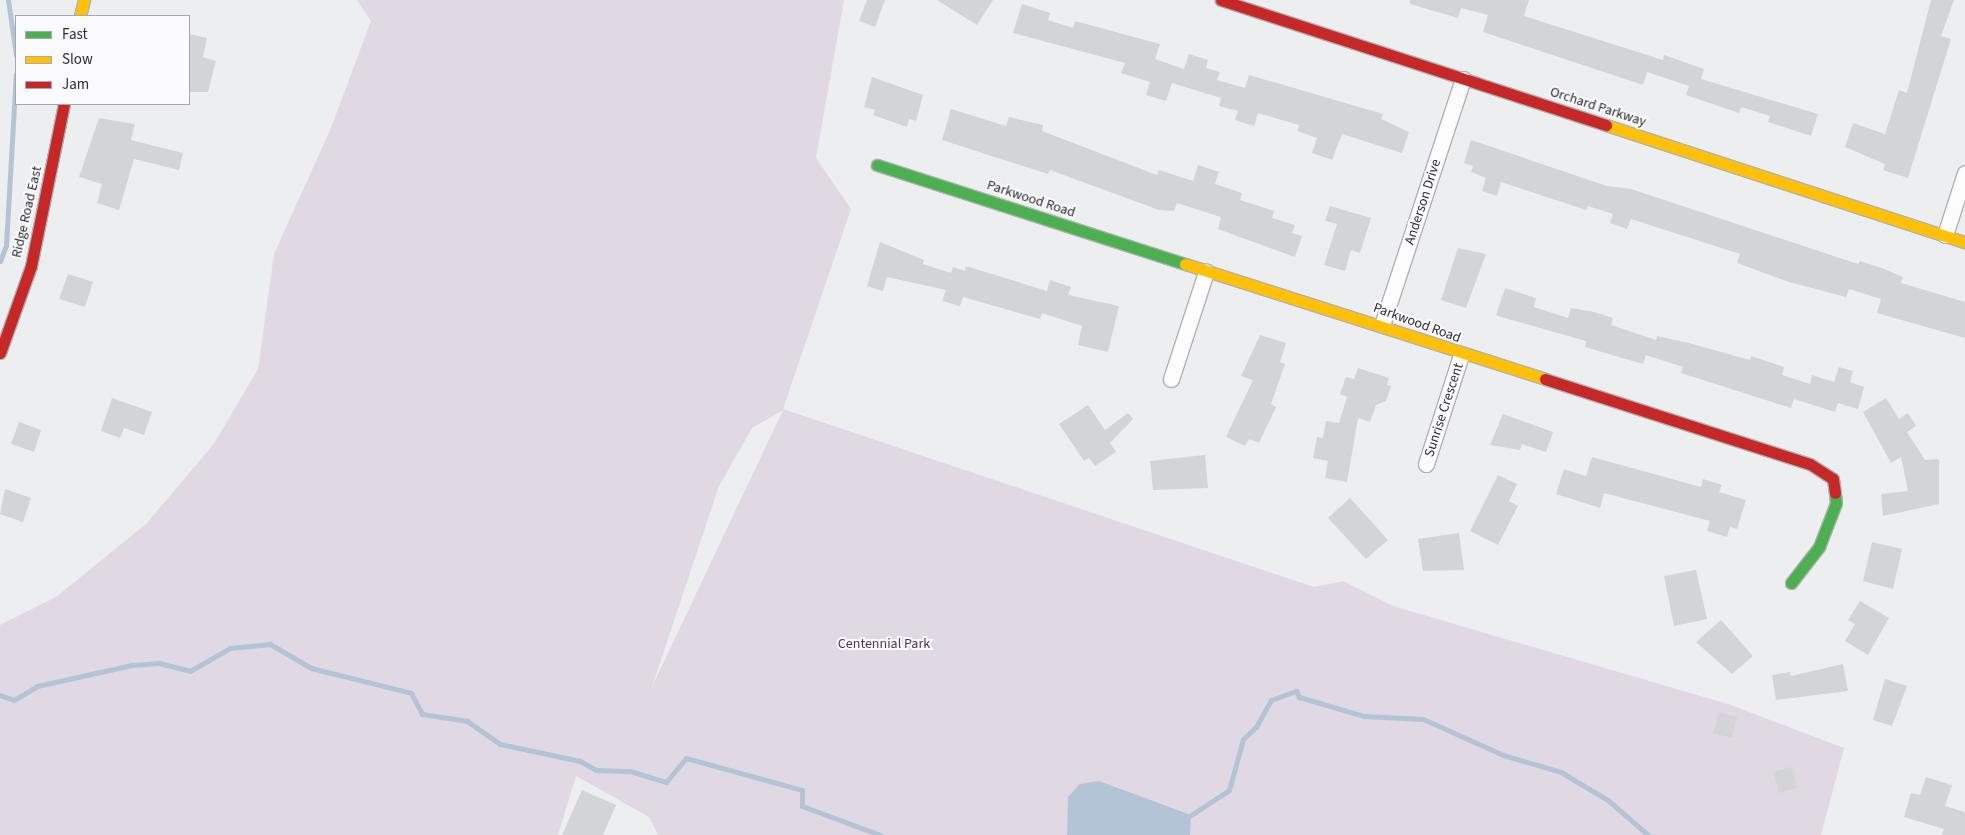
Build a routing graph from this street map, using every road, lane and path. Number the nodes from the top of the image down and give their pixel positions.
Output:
1 (84, 0) edge
2 (1221, 0) edge
3 (80, 15) edge
4 (1463, 79) junction
5 (64, 105) edge
6 (877, 164) dead end
7 (1965, 173) edge
8 (1945, 235) junction
9 (1965, 242) edge
10 (1206, 272) junction
11 (1382, 325) junction
12 (0, 353) edge
13 (1462, 356) junction
14 (1171, 379) dead end
15 (1426, 464) dead end
16 (1791, 583) dead end

1 - 3 street
2 - 4 street, Orchard Parkway
4 - 8 street, Orchard Parkway
4 - 11 street, Anderson Drive
5 - 12 street, Ridge Road East
6 - 10 street, Parkwood Road
7 - 8 street
8 - 9 street, Orchard Parkway
10 - 11 street, Parkwood Road
10 - 14 street
11 - 13 street, Parkwood Road
13 - 15 street, Sunrise Crescent
13 - 16 street, Parkwood Road

